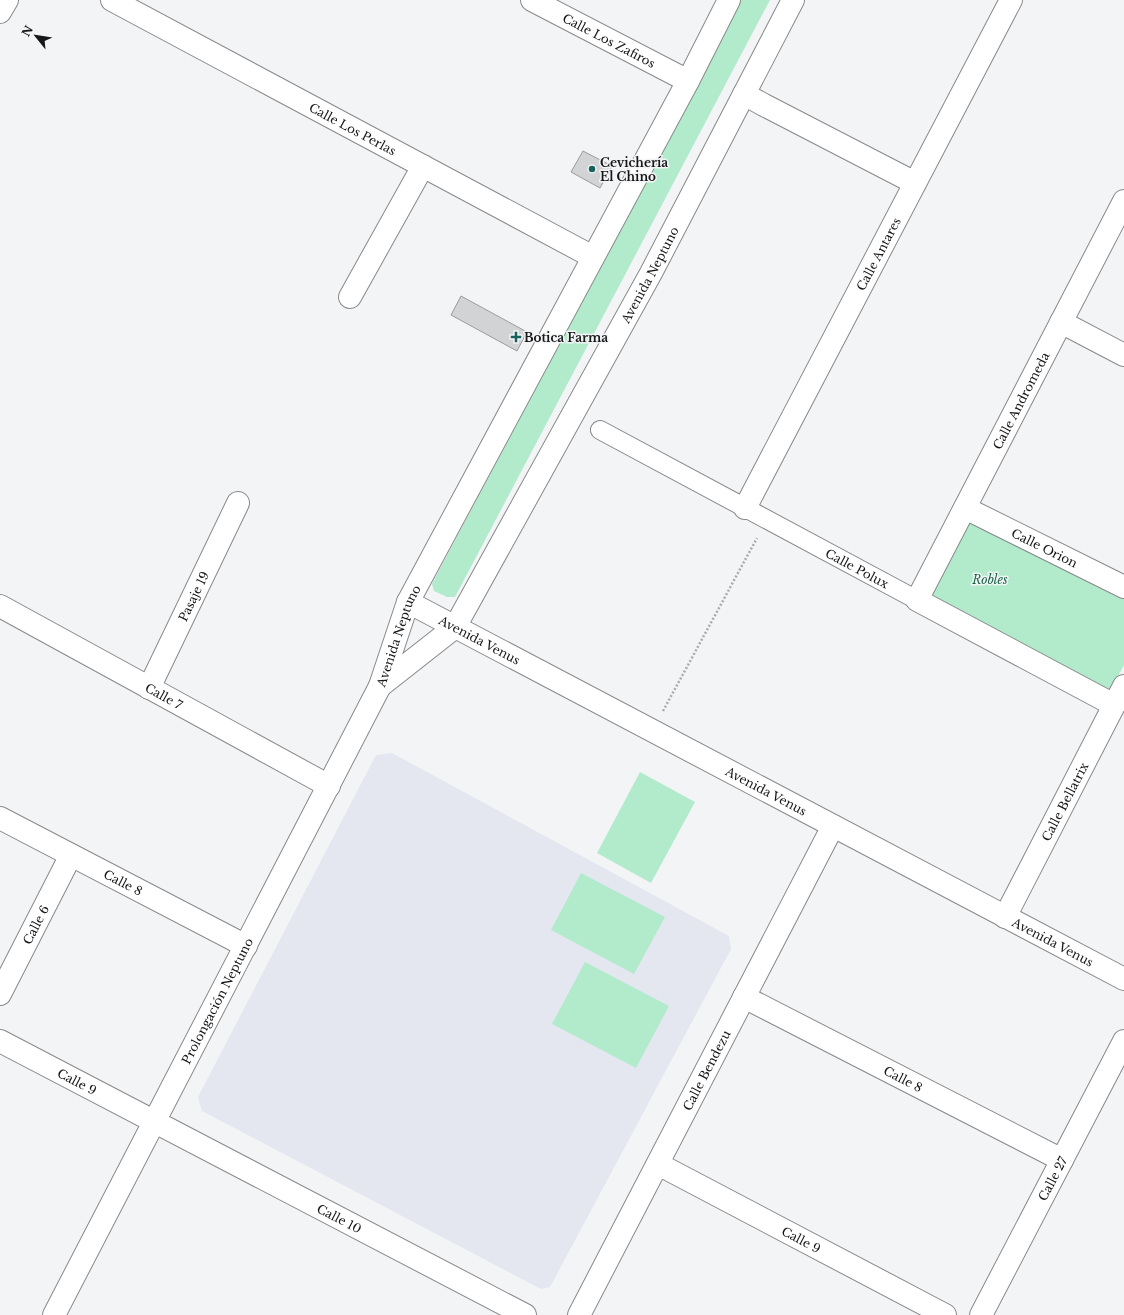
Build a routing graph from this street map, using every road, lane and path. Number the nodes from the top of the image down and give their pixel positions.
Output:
1 (7, 0) edge
2 (112, 0) edge
3 (532, 0) edge
4 (729, 0) edge
5 (793, 0) edge
6 (1011, 0) edge
7 (0, 12) edge
8 (688, 81) junction
9 (744, 94) junction
10 (423, 166) junction
11 (915, 183) junction
12 (1124, 201) edge
13 (593, 257) junction
14 (350, 297) dead end
15 (1061, 322) junction
16 (1124, 355) edge
17 (600, 430) dead end
18 (238, 503) dead end
19 (745, 508) junction
20 (965, 508) junction
21 (767, 519) junction
22 (1124, 587) edge
23 (917, 600) junction
24 (408, 602) junction
25 (0, 606) edge
26 (455, 627) junction
27 (380, 686) junction
28 (1124, 686) edge
29 (149, 688) junction
30 (1114, 705) junction
31 (653, 731) junction
32 (329, 786) junction
33 (0, 818) edge
34 (833, 826) junction
35 (72, 855) junction
36 (1005, 916) junction
37 (246, 946) junction
38 (1124, 979) edge
39 (0, 994) edge
40 (744, 997) junction
41 (0, 1041) edge
42 (1124, 1042) edge
43 (155, 1121) junction
44 (1062, 1160) junction
45 (658, 1164) junction
46 (54, 1315) edge
47 (525, 1315) edge
48 (579, 1315) edge
49 (945, 1315) edge
50 (981, 1315) edge

1 - 7 street
2 - 10 street, Calle Los Perlas
3 - 8 street, Calle Los Zafiros
4 - 8 street, Avenida Neptuno
5 - 9 street, Avenida Neptuno
6 - 11 street, Calle Antares
8 - 13 street, Avenida Neptuno
9 - 11 street
9 - 26 street, Avenida Neptuno
10 - 13 street, Calle Los Perlas
10 - 14 street
11 - 19 street, Calle Antares
12 - 15 street, Calle Andromeda
13 - 24 street, Avenida Neptuno
15 - 16 street
15 - 20 street, Calle Andromeda
17 - 19 street, Calle Polux
18 - 29 street, Pasaje 19
19 - 21 street, Calle Polux
20 - 22 street, Calle Orion
20 - 23 street, Calle Andromeda
21 - 23 street, Calle Polux
21 - 31 path
23 - 30 street, Calle Polux
24 - 26 street, Avenida Venus
24 - 27 street, Avenida Neptuno
25 - 29 street, Calle 7
26 - 27 street, Avenida Neptuno
26 - 31 street, Avenida Venus
27 - 32 street, Prolongación Neptuno
28 - 30 street, Calle Bellatrix
29 - 32 street, Calle 7
30 - 36 street, Calle Bellatrix
31 - 34 street, Avenida Venus
32 - 37 street, Prolongación Neptuno
33 - 35 street, Calle 8
34 - 36 street, Avenida Venus
34 - 40 street, Calle Bendezu
35 - 37 street, Calle 8
35 - 39 street, Calle 6
36 - 38 street, Avenida Venus
37 - 43 street, Prolongación Neptuno
40 - 44 street, Calle 8
40 - 45 street, Calle Bendezu
41 - 43 street, Calle 9
42 - 44 street, Calle 27
43 - 46 street, Prolongación Neptuno
43 - 47 street, Calle 10
44 - 50 street, Calle 27
45 - 48 street, Calle Bendezu
45 - 49 street, Calle 9

